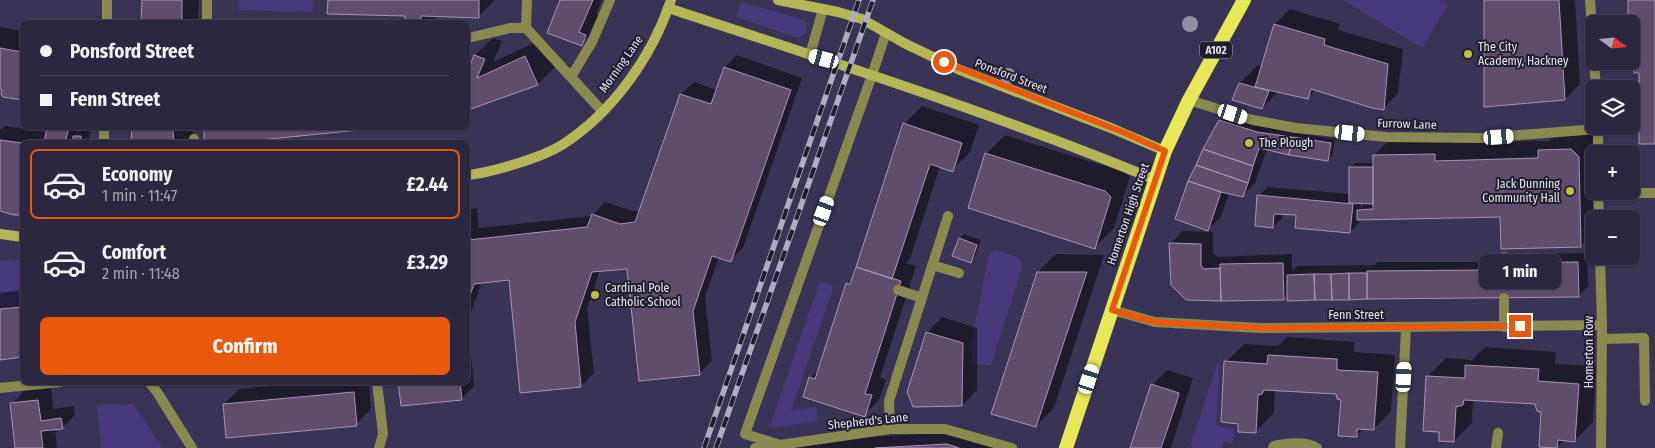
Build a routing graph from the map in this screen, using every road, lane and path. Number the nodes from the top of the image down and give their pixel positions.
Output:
1 (107, 0) edge
2 (207, 0) edge
3 (527, 0) edge
4 (610, 0) edge
5 (778, 0) edge
6 (1244, 0) edge
7 (1590, 0) edge
8 (670, 4) edge
9 (823, 9) junction
10 (1591, 15) edge
11 (107, 20) edge
12 (207, 20) edge
13 (526, 28) junction
14 (886, 33) junction
15 (470, 38) edge
16 (810, 55) junction
17 (872, 75) junction
18 (571, 77) junction
19 (1189, 100) junction
20 (602, 111) junction
21 (1585, 129) edge
22 (1165, 151) junction
23 (470, 175) edge
24 (1156, 180) junction
25 (1640, 193) edge
26 (1655, 194) edge
27 (948, 216) dead end
28 (0, 234) edge
29 (20, 237) edge
30 (932, 265) junction
31 (1600, 265) edge
32 (959, 273) dead end
33 (898, 290) dead end
34 (922, 298) junction
35 (1504, 298) dead end
36 (1112, 310) junction
37 (1602, 325) junction
38 (1504, 326) junction
39 (1406, 328) junction
40 (1602, 339) junction
41 (30, 385) edge
42 (151, 385) edge
43 (376, 385) edge
44 (0, 388) edge
45 (1645, 400) dead end
46 (890, 430) junction
47 (1498, 433) dead end
48 (780, 445) junction
49 (192, 448) edge
50 (379, 448) edge
51 (755, 448) edge
52 (1012, 448) edge
53 (1066, 448) edge
54 (1273, 448) edge
55 (1317, 448) edge
56 (1400, 448) edge
57 (1496, 448) edge
58 (1601, 448) edge

1 - 11 street
2 - 12 street
3 - 13 street
4 - 18 street
5 - 9 main road, Ponsford Street
6 - 19 highway, Homerton High Street / A102
7 - 10 street
8 - 16 main road
8 - 20 main road, Morning Lane
9 - 14 main road, Ponsford Street
9 - 16 street
13 - 15 street
13 - 18 street
14 - 17 street
14 - 22 main road, Ponsford Street
16 - 17 main road
17 - 24 main road
17 - 48 street
18 - 20 street
19 - 21 street, Furrow Lane
19 - 22 highway, Homerton High Street / A102
20 - 23 main road, Morning Lane
22 - 24 highway, Homerton High Street / A102
24 - 36 highway, Homerton High Street / A102
25 - 26 street
27 - 30 street
28 - 29 main road
30 - 32 street
30 - 34 street
31 - 37 street, Homerton Row
33 - 34 street
34 - 46 street
35 - 38 street
36 - 39 street, Fenn Street
36 - 53 highway, Homerton High Street / A102
37 - 38 street, Fenn Street
37 - 40 street, Homerton Row
38 - 39 street, Fenn Street
39 - 56 street
40 - 45 street
40 - 58 street, Homerton Row
41 - 44 street
42 - 49 street
43 - 50 street
46 - 48 street, Shepherd's Lane
46 - 52 street, Shepherd's Lane
47 - 57 street
48 - 51 street, Shepherd's Lane
54 - 55 street

